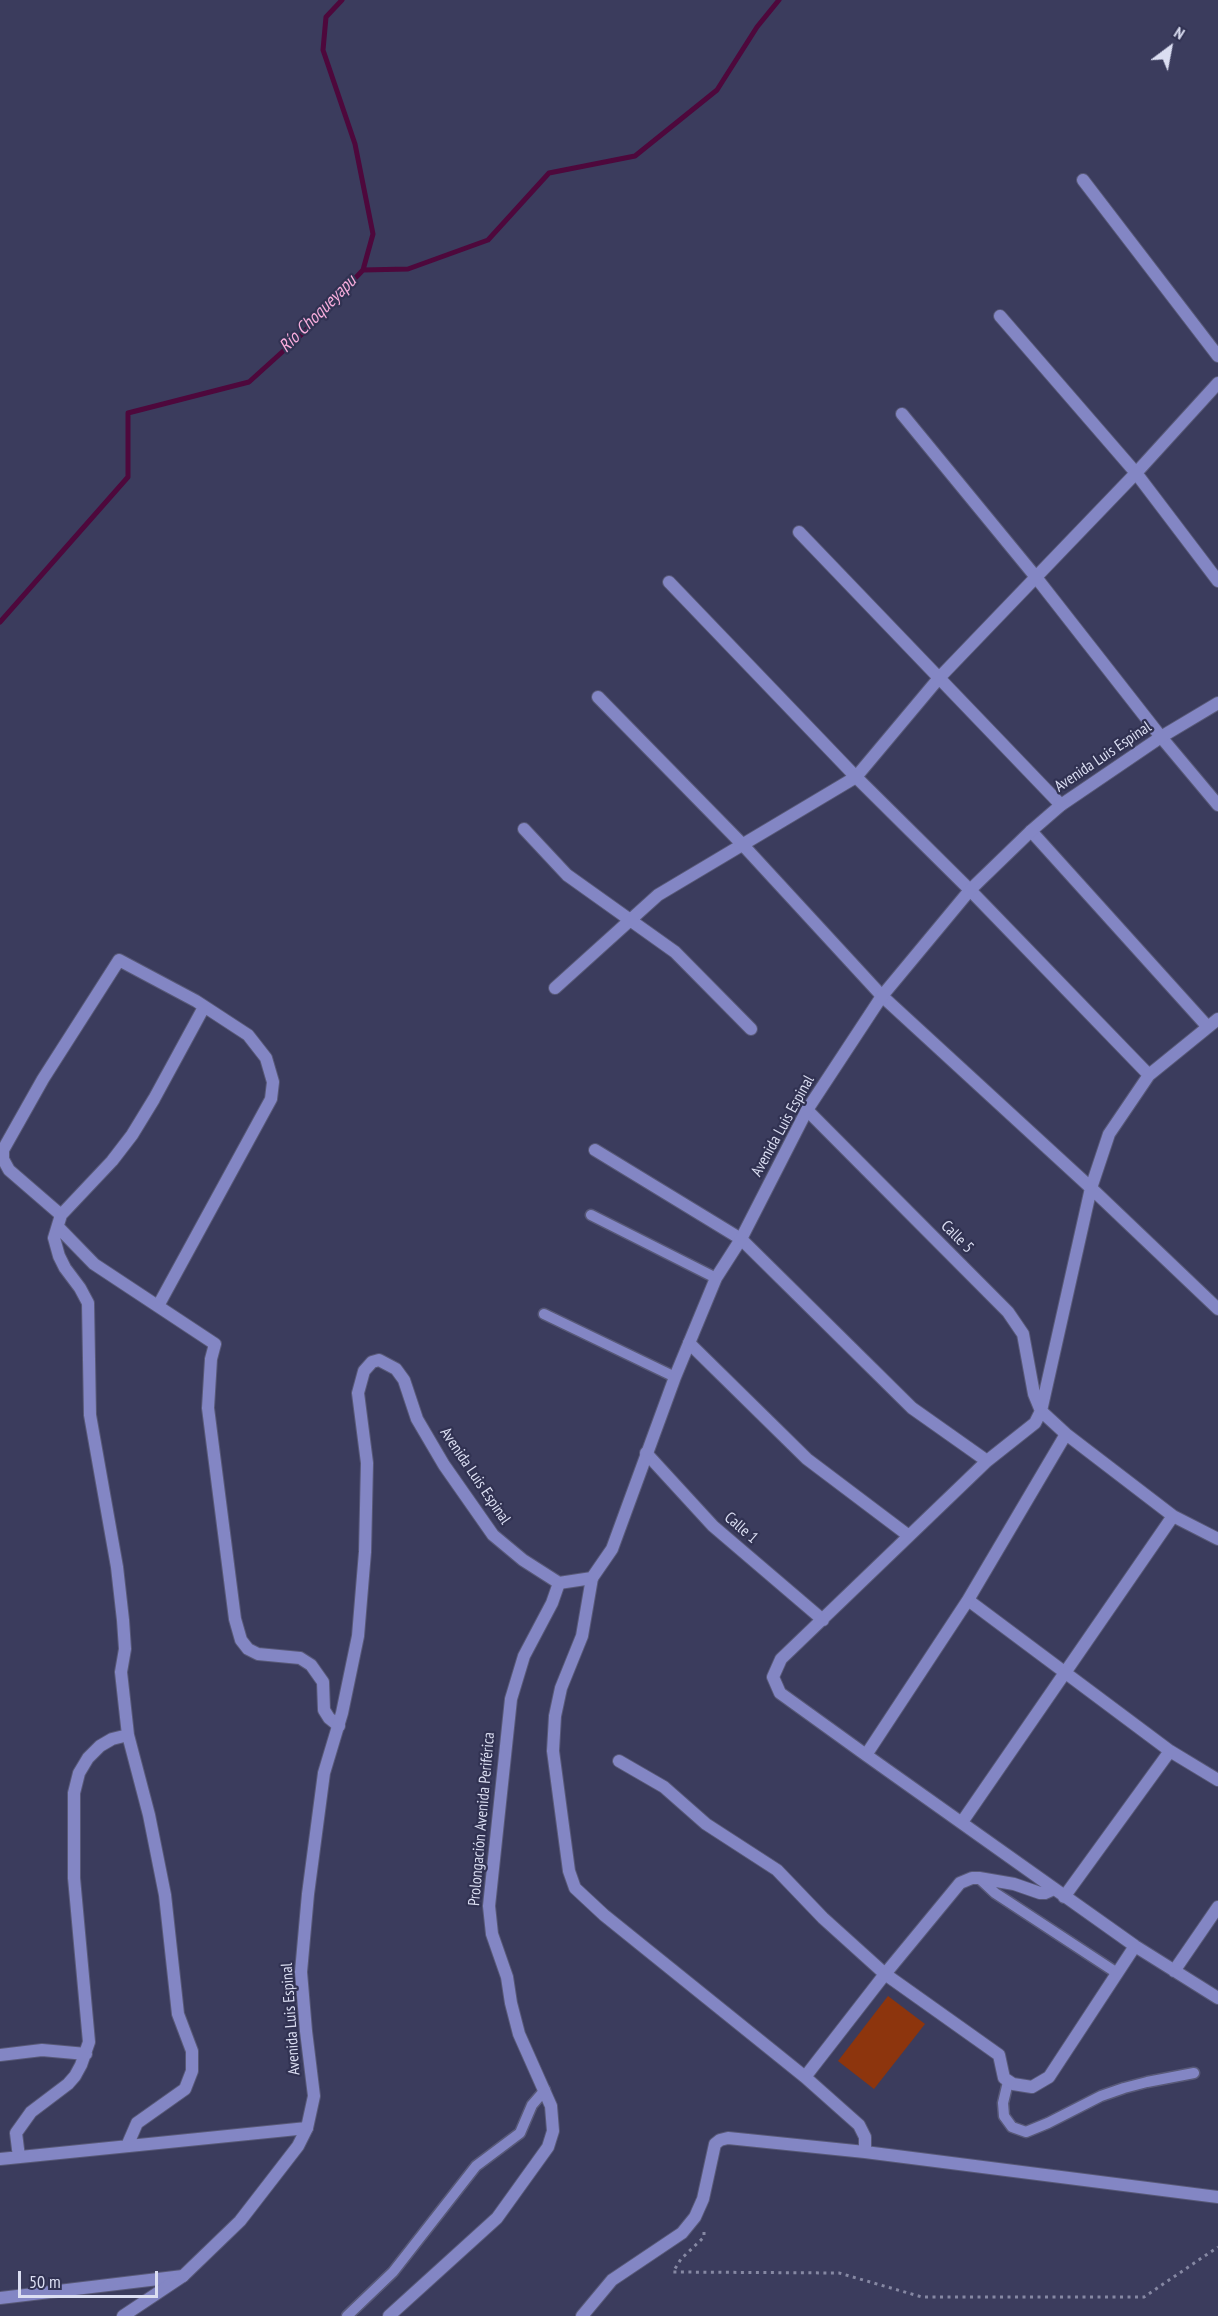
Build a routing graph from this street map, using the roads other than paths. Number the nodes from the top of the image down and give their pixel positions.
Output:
1 (1083, 180) dead end
2 (1000, 316) dead end
3 (1218, 356) edge
4 (1218, 382) edge
5 (902, 414) dead end
6 (1136, 473) junction
7 (799, 531) dead end
8 (1035, 576) junction
9 (1218, 581) edge
10 (669, 582) dead end
11 (939, 678) junction
12 (598, 697) dead end
13 (1218, 703) edge
14 (1161, 738) junction
15 (856, 777) junction
16 (1061, 805) junction
17 (1218, 805) edge
18 (524, 828) dead end
19 (1031, 831) junction
20 (742, 844) junction
21 (970, 890) junction
22 (630, 920) junction
23 (555, 988) dead end
24 (882, 996) junction
25 (204, 1007) junction
26 (1218, 1019) edge
27 (1207, 1026) junction
28 (751, 1029) dead end
29 (1149, 1075) junction
30 (807, 1110) junction
31 (595, 1150) dead end
32 (1091, 1188) junction
33 (591, 1215) dead end
34 (59, 1221) junction
35 (741, 1239) junction
36 (716, 1278) junction
37 (158, 1306) junction
38 (1218, 1309) edge
39 (544, 1314) dead end
40 (689, 1343) junction
41 (675, 1377) junction
42 (1041, 1411) junction
43 (1066, 1434) junction
44 (646, 1453) junction
45 (987, 1461) junction
46 (1173, 1516) junction
47 (909, 1536) junction
48 (1218, 1539) edge
49 (592, 1578) junction
50 (559, 1583) junction
51 (968, 1600) junction
52 (823, 1620) junction
53 (1066, 1671) junction
54 (339, 1726) junction
55 (128, 1735) junction
56 (1170, 1751) junction
57 (866, 1755) junction
58 (619, 1761) dead end
59 (1218, 1780) edge
60 (962, 1822) junction
61 (979, 1878) junction
62 (1059, 1893) junction
63 (1218, 1907) edge
64 (1135, 1947) junction
65 (1174, 1971) junction
66 (1117, 1973) junction
67 (885, 1974) junction
68 (1218, 1998) edge
69 (86, 2054) junction
70 (0, 2055) edge
71 (1194, 2073) dead end
72 (805, 2077) junction
73 (1008, 2082) junction
74 (545, 2090) junction
75 (306, 2128) junction
76 (127, 2146) junction
77 (865, 2152) junction
78 (19, 2157) junction
79 (0, 2159) edge
80 (1218, 2197) edge
81 (183, 2276) junction
82 (0, 2298) edge
83 (123, 2316) edge
84 (347, 2316) edge
85 (389, 2316) edge
86 (582, 2316) edge

1 - 3 street
2 - 6 street
4 - 6 street
5 - 8 street
6 - 8 street
6 - 9 street
7 - 11 street
8 - 11 street
8 - 14 street
10 - 15 street
11 - 15 street
11 - 16 street
12 - 20 street
13 - 14 street, Avenida Luis Espinal
14 - 16 street, Avenida Luis Espinal
14 - 17 street
15 - 20 street
15 - 21 street
16 - 19 street, Avenida Luis Espinal
18 - 22 street
19 - 21 street, Avenida Luis Espinal
19 - 27 street
20 - 22 street
20 - 24 street
21 - 24 street, Avenida Luis Espinal
21 - 29 street
22 - 23 street
22 - 28 street
24 - 30 street, Avenida Luis Espinal
24 - 32 street
25 - 34 street
25 - 34 street
25 - 37 street
26 - 27 street
27 - 29 street
29 - 32 street
30 - 35 street, Avenida Luis Espinal
30 - 42 street, Calle 5
31 - 35 street
32 - 38 street
32 - 42 street
33 - 36 lane
34 - 37 street
34 - 55 street
35 - 36 street, Avenida Luis Espinal
35 - 45 street
36 - 40 street, Avenida Luis Espinal
37 - 54 street
39 - 41 lane
40 - 41 street, Avenida Luis Espinal
40 - 47 street
41 - 44 street, Avenida Luis Espinal
42 - 43 street
42 - 45 street
43 - 46 street
43 - 51 street
44 - 49 street, Avenida Luis Espinal
44 - 52 street, Calle 1
45 - 47 street
46 - 48 street
46 - 53 street
47 - 52 street
49 - 50 street
49 - 72 street
50 - 54 street, Avenida Luis Espinal
50 - 74 street, Prolongación Avenida Periférica
51 - 53 street
51 - 57 street
52 - 57 street
53 - 56 street
53 - 60 street
54 - 75 street, Avenida Luis Espinal
55 - 69 street
55 - 76 street
56 - 59 street
56 - 62 street
57 - 60 street
58 - 67 street
60 - 62 street
61 - 62 street
61 - 66 lane
61 - 67 street
62 - 64 street
63 - 65 street
64 - 65 street
64 - 66 street
65 - 68 street
66 - 73 street
67 - 72 street
67 - 73 street
69 - 70 street
69 - 78 street
71 - 73 lane
72 - 77 street
74 - 84 lane
74 - 85 street, Prolongación Avenida Periférica
75 - 76 street
75 - 81 street, Avenida Luis Espinal
76 - 78 street
77 - 80 street
77 - 86 street
78 - 79 street
81 - 82 street
81 - 83 street, Avenida Luis Espinal

